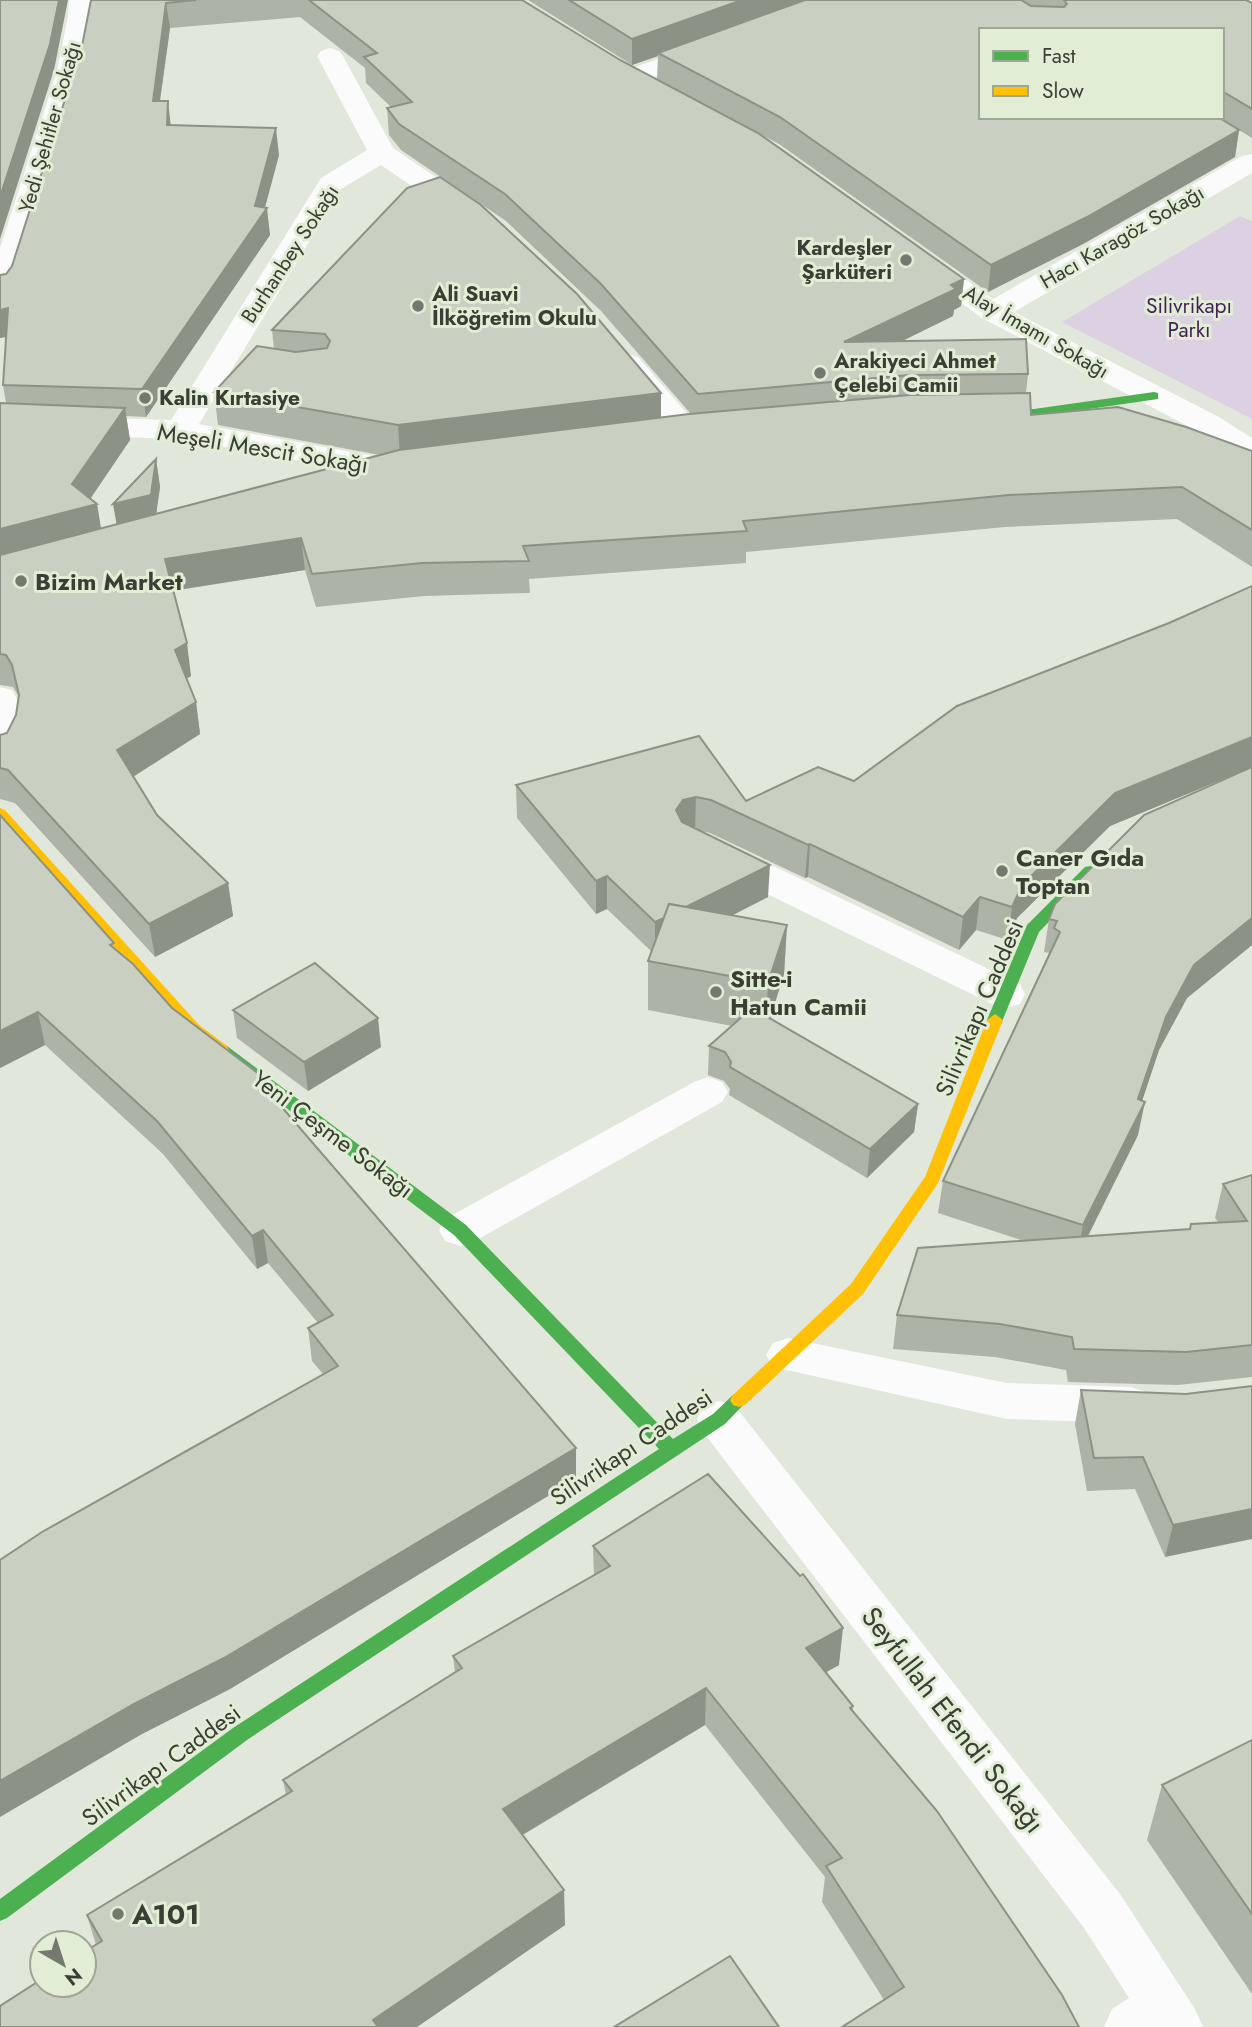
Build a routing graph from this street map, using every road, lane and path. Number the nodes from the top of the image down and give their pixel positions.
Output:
1 (82, 0) edge
2 (731, 41) edge
3 (330, 56) dead end
4 (664, 96) edge
5 (382, 153) junction
6 (1248, 154) edge
7 (494, 229) edge
8 (902, 248) edge
9 (0, 293) edge
10 (992, 312) junction
11 (607, 340) edge
12 (1154, 396) junction
13 (958, 414) edge
14 (0, 424) edge
15 (180, 430) junction
16 (688, 435) edge
17 (1252, 452) edge
18 (407, 470) joint
19 (360, 481) edge
20 (0, 698) edge
21 (0, 757) edge
22 (0, 813) edge
23 (696, 844) edge
24 (1106, 855) edge
25 (1006, 994) junction
26 (708, 1092) dead end
27 (460, 1230) junction
28 (788, 1356) junction
29 (1164, 1406) edge
30 (719, 1419) junction
31 (672, 1450) junction
32 (0, 1911) edge
33 (1157, 2020) edge

1 - 9 street, Yedi Şehitler Sokağı
2 - 4 street
3 - 5 street
5 - 7 street
5 - 15 street, Burhanbey Sokağı
6 - 10 street, Hacı Karagöz Sokağı
8 - 10 street, Alay İmamı Sokağı
10 - 12 street, Alay İmamı Sokağı
11 - 16 street
12 - 13 main road
12 - 17 street, Alay İmamı Sokağı
14 - 15 street, Meşeli Mescit Sokağı
15 - 18 street, Meşeli Mescit Sokağı
18 - 19 main road
20 - 21 street
22 - 27 main road, Yeni Çeşme Sokağı
23 - 25 street
24 - 25 main road, Silivrikapı Caddesi
25 - 28 main road, Silivrikapı Caddesi
26 - 27 street
27 - 31 main road, Yeni Çeşme Sokağı
28 - 29 street
28 - 30 main road, Silivrikapı Caddesi
30 - 31 main road, Silivrikapı Caddesi
30 - 33 street, Seyfullah Efendi Sokağı
31 - 32 main road, Silivrikapı Caddesi

